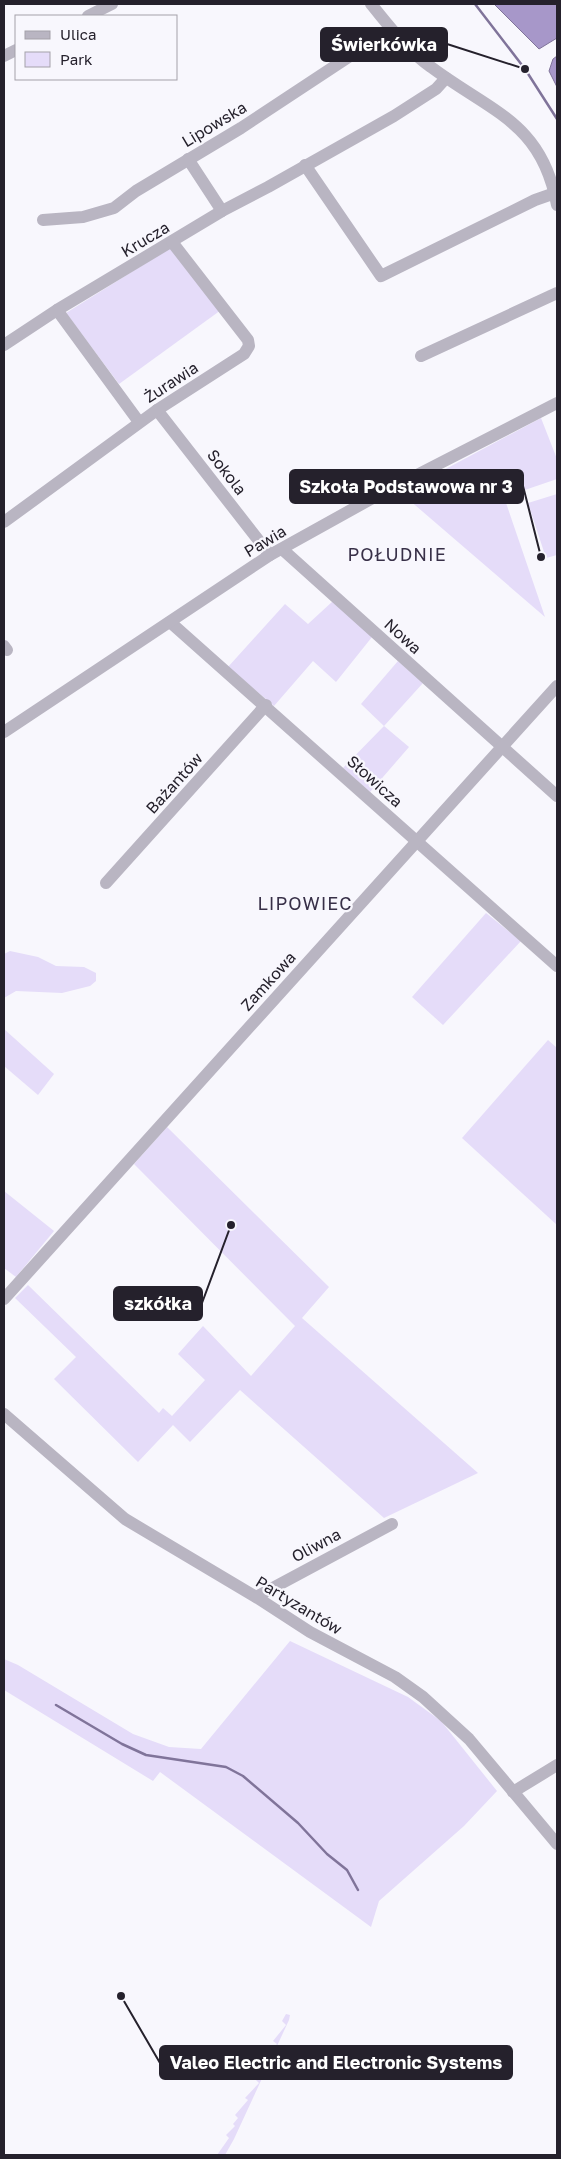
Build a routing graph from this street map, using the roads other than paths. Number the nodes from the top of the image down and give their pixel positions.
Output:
1 (112, 4) edge
2 (371, 4) edge
3 (90, 15) edge
4 (391, 28) junction
5 (446, 78) junction
6 (188, 159) junction
7 (306, 165) junction
8 (556, 199) edge
9 (222, 211) junction
10 (43, 220) dead end
11 (172, 242) junction
12 (557, 293) edge
13 (57, 310) junction
14 (4, 345) edge
15 (421, 356) dead end
16 (557, 402) edge
17 (157, 410) junction
18 (140, 422) junction
19 (4, 522) edge
20 (282, 549) junction
21 (270, 555) junction
22 (170, 622) junction
23 (557, 686) edge
24 (266, 705) junction
25 (4, 732) edge
26 (502, 747) junction
27 (557, 796) edge
28 (417, 841) junction
29 (106, 883) dead end
30 (557, 966) edge
31 (4, 1299) edge
32 (4, 1414) edge
33 (392, 1524) dead end
34 (256, 1597) junction
35 (557, 1764) edge
36 (513, 1792) junction
37 (557, 1844) edge

1 - 3 street
2 - 4 street
4 - 5 street
4 - 6 street, Lipowska
5 - 7 street, Krucza
5 - 8 street
6 - 9 street
6 - 10 street, Lipowska
7 - 8 street
7 - 9 street, Krucza
9 - 11 street, Krucza
11 - 13 street, Krucza
11 - 17 street, Żurawia
12 - 15 street
13 - 14 street, Krucza
13 - 18 street
16 - 20 street, Pawia
17 - 18 street, Żurawia
17 - 21 street, Sokola
18 - 19 street, Żurawia
20 - 21 street, Pawia
20 - 26 street, Nowa
21 - 22 street, Pawia
22 - 24 street, Słowicza
22 - 25 street, Pawia
23 - 26 street, Zamkowa
24 - 28 street, Słowicza
24 - 29 street, Bażantów
26 - 27 street, Nowa
26 - 28 street, Zamkowa
28 - 30 street, Słowicza
28 - 31 street, Zamkowa
32 - 34 street, Partyzantów
33 - 34 street, Oliwna
34 - 36 street, Partyzantów
35 - 36 street
36 - 37 street, Partyzantów

